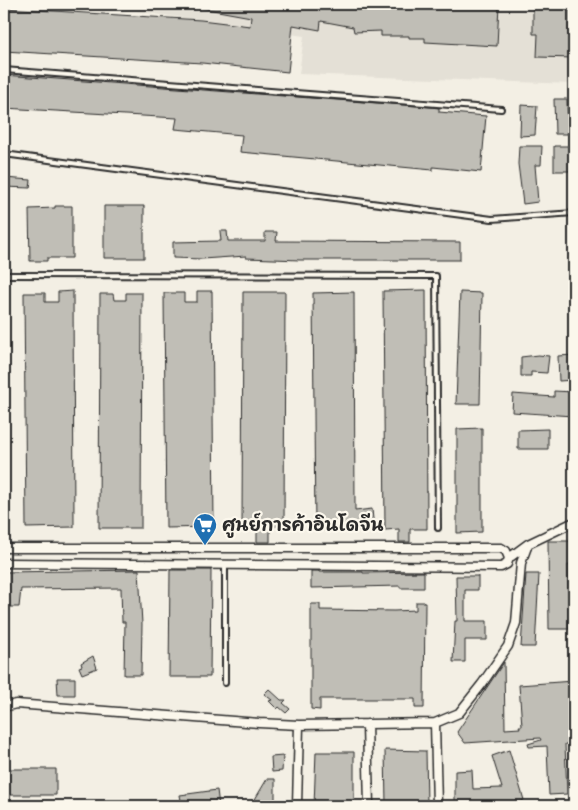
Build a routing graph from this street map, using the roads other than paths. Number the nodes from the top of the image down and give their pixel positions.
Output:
1 (4, 70) edge
2 (501, 109) dead end
3 (4, 154) edge
4 (574, 213) edge
5 (4, 275) edge
6 (574, 522) edge
7 (438, 528) dead end
8 (528, 544) junction
9 (4, 548) edge
10 (509, 558) junction
11 (4, 563) edge
12 (225, 565) junction
13 (225, 683) dead end
14 (4, 707) edge
15 (435, 722) junction
16 (367, 724) junction
17 (299, 725) junction
18 (297, 806) edge
19 (369, 806) edge
20 (437, 806) edge

1 - 2 lane
3 - 4 lane
5 - 7 lane
6 - 8 street
8 - 10 street
8 - 15 street
9 - 10 street
10 - 12 street
11 - 12 street
12 - 13 lane
14 - 17 street
15 - 16 street
15 - 20 street
16 - 17 street
16 - 19 street
17 - 18 street

